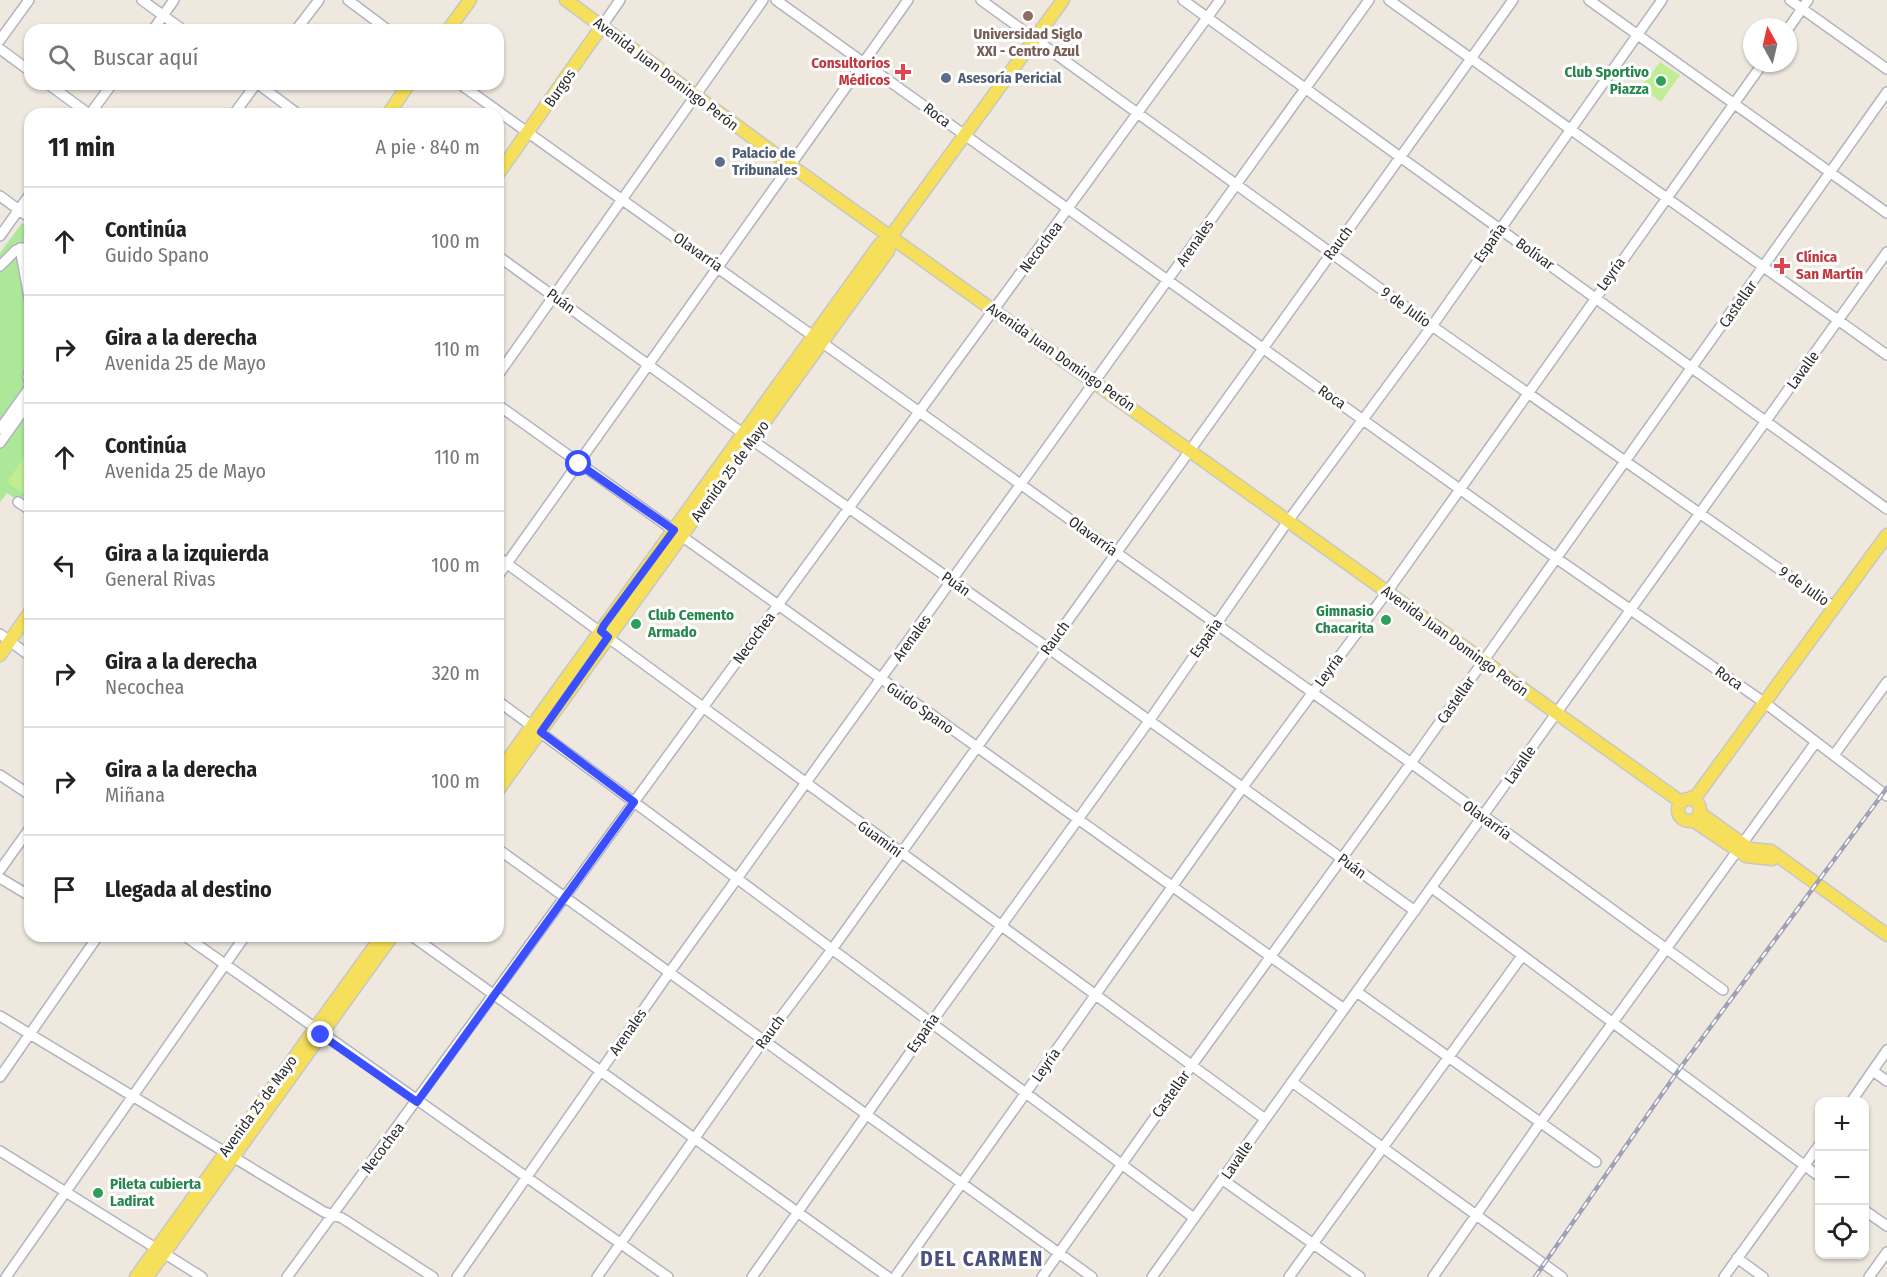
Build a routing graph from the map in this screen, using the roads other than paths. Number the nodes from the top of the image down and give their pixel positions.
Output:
1 (29, 0) edge
2 (141, 0) edge
3 (174, 0) edge
4 (319, 0) edge
5 (348, 0) edge
6 (470, 0) edge
7 (566, 0) edge
8 (620, 0) edge
9 (763, 0) edge
10 (777, 0) edge
11 (908, 0) edge
12 (981, 0) edge
13 (1063, 0) edge
14 (1183, 0) edge
15 (1220, 0) edge
16 (1369, 0) edge
17 (1389, 0) edge
18 (1513, 0) edge
19 (1589, 0) edge
20 (1662, 0) edge
21 (1790, 0) edge
22 (1809, 0) edge
23 (1802, 9) junction
24 (163, 16) junction
25 (1207, 18) junction
26 (1795, 18) edge
27 (157, 24) edge
28 (174, 24) edge
29 (301, 24) edge
30 (380, 24) edge
31 (452, 24) edge
32 (602, 26) junction
33 (1637, 34) junction
34 (0, 40) edge
35 (1035, 40) junction
36 (0, 49) edge
37 (1472, 59) junction
38 (864, 61) junction
39 (24, 67) edge
40 (1887, 69) edge
41 (1756, 72) edge
42 (1305, 88) junction
43 (56, 90) edge
44 (108, 90) edge
45 (252, 90) edge
46 (265, 90) edge
47 (405, 90) edge
48 (468, 90) edge
49 (1887, 92) edge
50 (696, 96) junction
51 (1734, 103) junction
52 (82, 108) edge
53 (94, 108) edge
54 (239, 108) edge
55 (290, 108) edge
56 (392, 108) edge
57 (493, 108) edge
58 (1139, 112) junction
59 (504, 116) edge
60 (1571, 129) junction
61 (528, 133) junction
62 (965, 136) junction
63 (1400, 157) junction
64 (790, 165) junction
65 (504, 166) edge
66 (1829, 172) junction
67 (1235, 184) junction
68 (0, 196) edge
69 (1666, 198) junction
70 (622, 199) junction
71 (24, 202) edge
72 (1070, 208) junction
73 (19, 209) junction
74 (24, 213) edge
75 (1887, 213) edge
76 (1500, 229) junction
77 (0, 236) edge
78 (891, 237) junction
79 (24, 248) edge
80 (1331, 252) junction
81 (1887, 252) edge
82 (504, 260) edge
83 (0, 266) edge
84 (718, 267) junction
85 (1763, 268) junction
86 (1168, 281) junction
87 (554, 294) junction
88 (1594, 298) junction
89 (994, 310) junction
90 (1838, 321) junction
91 (1432, 326) junction
92 (817, 340) junction
93 (1263, 348) junction
94 (1887, 355) edge
95 (649, 365) junction
96 (504, 366) edge
97 (1692, 368) junction
98 (1094, 381) junction
99 (1527, 393) junction
100 (24, 395) edge
101 (24, 409) edge
102 (504, 409) edge
103 (920, 412) junction
104 (1363, 418) junction
105 (1766, 422) junction
106 (0, 429) edge
107 (747, 437) junction
108 (0, 443) edge
109 (1189, 449) junction
110 (1626, 461) junction
111 (579, 464) junction
112 (1022, 485) junction
113 (1459, 488) junction
114 (18, 502) dead end
115 (24, 506) edge
116 (849, 507) junction
117 (1887, 509) edge
118 (1700, 513) junction
119 (1288, 520) junction
120 (678, 533) junction
121 (1887, 535) edge
122 (1117, 553) junction
123 (1556, 558) junction
124 (504, 561) edge
125 (507, 563) junction
126 (504, 567) edge
127 (952, 581) junction
128 (1387, 592) junction
129 (779, 604) junction
130 (1631, 608) junction
131 (1835, 608) junction
132 (24, 618) edge
133 (1215, 625) junction
134 (604, 634) junction
135 (5, 637) edge
136 (1048, 648) junction
137 (24, 651) edge
138 (0, 655) edge
139 (1483, 662) junction
140 (881, 680) junction
141 (1887, 682) edge
142 (1312, 694) junction
143 (1765, 703) junction
144 (504, 705) edge
145 (703, 707) junction
146 (1556, 714) junction
147 (1149, 721) junction
148 (537, 729) junction
149 (1816, 742) junction
150 (976, 747) junction
151 (1834, 755) junction
152 (1411, 763) junction
153 (504, 766) edge
154 (0, 775) edge
155 (504, 781) edge
156 (806, 785) junction
157 (1243, 787) junction
158 (24, 791) edge
159 (1887, 796) edge
160 (634, 802) junction
161 (1690, 808) junction
162 (1484, 818) junction
163 (1076, 819) junction
164 (24, 836) edge
165 (1739, 848) junction
166 (504, 853) edge
167 (900, 854) junction
168 (1342, 860) junction
169 (0, 870) edge
170 (0, 878) edge
171 (740, 878) junction
172 (1172, 888) junction
173 (1432, 888) junction
174 (24, 892) edge
175 (565, 898) junction
176 (1415, 911) junction
177 (1000, 927) junction
178 (1887, 935) edge
179 (93, 942) edge
180 (194, 942) edge
181 (241, 942) edge
182 (378, 942) edge
183 (387, 942) edge
184 (421, 942) edge
185 (833, 948) junction
186 (1665, 949) junction
187 (1522, 956) junction
188 (1270, 957) junction
189 (225, 964) junction
190 (669, 973) junction
191 (1723, 990) dead end
192 (1357, 992) junction
193 (495, 994) junction
194 (1094, 996) junction
195 (1344, 1009) junction
196 (0, 1016) edge
197 (1613, 1021) junction
198 (931, 1023) junction
199 (318, 1032) junction
200 (30, 1034) junction
201 (763, 1041) junction
202 (1887, 1050) edge
203 (1448, 1057) junction
204 (1192, 1065) junction
205 (1873, 1071) junction
206 (600, 1072) junction
207 (0, 1077) edge
208 (1887, 1081) edge
209 (1292, 1082) junction
210 (1026, 1094) junction
211 (1854, 1097) edge
212 (133, 1098) junction
213 (417, 1102) junction
214 (866, 1115) junction
215 (1265, 1119) junction
216 (1540, 1123) junction
217 (695, 1139) junction
218 (1382, 1148) junction
219 (0, 1151) edge
220 (1815, 1151) edge
221 (229, 1155) junction
222 (1596, 1162) dead end
223 (1122, 1163) junction
224 (1804, 1166) junction
225 (1815, 1174) edge
226 (525, 1178) junction
227 (1223, 1179) junction
228 (960, 1183) junction
229 (66, 1191) junction
230 (798, 1213) junction
231 (1869, 1213) edge
232 (332, 1215) junction
233 (1476, 1215) junction
234 (1194, 1218) junction
235 (1887, 1226) edge
236 (622, 1244) junction
237 (1313, 1244) junction
238 (159, 1252) junction
239 (1887, 1252) edge
240 (1059, 1253) junction
241 (1737, 1258) junction
242 (1155, 1276) edge
243 (6, 1277) edge
244 (136, 1277) edge
245 (147, 1277) edge
246 (202, 1277) edge
247 (287, 1277) edge
248 (433, 1277) edge
249 (457, 1277) edge
250 (597, 1277) edge
251 (668, 1277) edge
252 (752, 1277) edge
253 (888, 1277) edge
254 (895, 1277) edge
255 (1042, 1277) edge
256 (1092, 1277) edge
257 (1289, 1277) edge
258 (1360, 1277) edge
259 (1433, 1277) edge
260 (1562, 1277) edge
261 (1724, 1277) edge
262 (1763, 1277) edge
263 (1869, 1277) edge

1 - 34 street
2 - 24 street
3 - 24 street
4 - 29 street
5 - 30 street
6 - 31 main road
7 - 32 main road, Avenida Juan Domingo Perón
8 - 32 street, Burgos
9 - 50 street
10 - 38 street, Roca
11 - 38 street
12 - 35 street, 9 de Julio
13 - 35 main road, Avenida 25 de Mayo
14 - 25 street, Bolívar
15 - 25 street, Necochea
16 - 42 street, Arenales
17 - 37 street
18 - 37 street, Rauch
19 - 33 street
20 - 33 street, España
21 - 23 street
22 - 23 street
23 - 26 street
23 - 40 street
24 - 27 street
24 - 28 street
25 - 42 street, Bolívar
25 - 58 street, Necochea
32 - 50 main road, Avenida Juan Domingo Perón
32 - 61 main road, Burgos
33 - 51 street
33 - 60 street, España
35 - 58 street, 9 de Julio
35 - 62 main road, Avenida 25 de Mayo
36 - 39 street
37 - 60 street
37 - 63 street, Rauch
38 - 62 street, Roca
38 - 64 street
41 - 51 street, Leyría
42 - 63 street, Bolívar
42 - 67 street, Arenales
43 - 52 street
44 - 53 street
45 - 54 street
46 - 55 street
47 - 56 main road
48 - 57 street, Olavarría
49 - 66 street, Castellar
50 - 64 main road, Avenida Juan Domingo Perón
50 - 70 street
51 - 66 street
51 - 69 street, Leyría
58 - 67 street, 9 de Julio
58 - 72 street, Necochea
59 - 61 street, Olavarría
60 - 69 street
60 - 76 street, España
61 - 65 main road, Burgos
61 - 70 street, Olavarría
62 - 72 street, Roca
62 - 78 main road, Avenida 25 de Mayo
63 - 76 street, Bolívar
63 - 80 street, Rauch
64 - 78 main road, Avenida Juan Domingo Perón
64 - 84 street
66 - 75 street
66 - 85 street, Castellar
67 - 80 street, 9 de Julio
67 - 86 street, Arenales
68 - 73 street
69 - 85 street
69 - 88 street, Leyría
70 - 84 street, Olavarría
70 - 87 street
71 - 73 street
72 - 86 street, Roca
72 - 89 street, Necochea
73 - 74 street
73 - 77 street
76 - 88 street, Bolívar
76 - 91 street, España
78 - 89 main road, Avenida Juan Domingo Perón
78 - 92 main road, Avenida 25 de Mayo
79 - 83 street
80 - 91 street, 9 de Julio
80 - 93 street, Rauch
81 - 90 street, Lavalle
82 - 87 street, Puán
84 - 92 street, Olavarría
84 - 95 street
85 - 90 street
85 - 97 street, Castellar
86 - 93 street, Roca
86 - 98 street, Arenales
87 - 95 street, Puán
87 - 96 street
88 - 97 street, Bolívar
88 - 99 street, Leyría
89 - 98 main road, Avenida Juan Domingo Perón
89 - 103 street, Necochea
90 - 94 street
90 - 105 street, Lavalle
91 - 99 street, 9 de Julio
91 - 104 street, España
92 - 103 street, Olavarría
92 - 107 main road, Avenida 25 de Mayo
93 - 104 street, Roca
93 - 109 street, Rauch
95 - 107 street, Puán
95 - 111 street
97 - 105 street, Bolívar
97 - 110 street, Castellar
98 - 109 main road, Avenida Juan Domingo Perón
98 - 112 street, Arenales
99 - 110 street, 9 de Julio
99 - 113 street, Leyría
100 - 106 street
101 - 108 street
102 - 111 street, Guido Spano
103 - 112 street, Olavarría
103 - 116 street, Necochea
104 - 113 street, Roca
104 - 119 street, España
105 - 117 street, Bolívar
105 - 118 street, Lavalle
107 - 116 street, Puán
107 - 120 main road, Avenida 25 de Mayo
109 - 119 main road, Avenida Juan Domingo Perón
109 - 122 street, Rauch
110 - 118 street, 9 de Julio
110 - 123 street, Castellar
111 - 120 street, Guido Spano
111 - 125 street
112 - 122 street, Olavarría
112 - 127 street, Arenales
113 - 123 street, Roca
113 - 128 street, Leyría
114 - 115 street
116 - 127 street, Puán
116 - 129 street, Necochea
118 - 130 street, Lavalle
118 - 131 street, 9 de Julio
119 - 128 main road, Avenida Juan Domingo Perón
119 - 133 street, España
120 - 129 street, Guido Spano
120 - 134 main road, Avenida 25 de Mayo
121 - 131 main road
122 - 133 street, Olavarría
122 - 136 street, Rauch
123 - 130 street, Roca
123 - 139 street, Castellar
124 - 125 street, Guaminí
125 - 126 street
125 - 134 street, Guaminí
127 - 136 street, Puán
127 - 140 street, Arenales
128 - 139 main road, Avenida Juan Domingo Perón
128 - 142 street, Leyría
129 - 140 street, Guido Spano
129 - 145 street, Necochea
130 - 143 street, Roca
130 - 146 street, Lavalle
131 - 143 main road
132 - 135 main road
133 - 142 street, Olavarría
133 - 147 street, España
134 - 145 street, Guaminí
134 - 148 main road, Avenida 25 de Mayo
135 - 137 street
135 - 138 main road
136 - 147 street, Puán
136 - 150 street, Rauch
139 - 146 main road, Avenida Juan Domingo Perón
139 - 152 street, Castellar
140 - 150 street, Guido Spano
140 - 156 street, Arenales
141 - 151 street
142 - 152 street, Olavarría
142 - 157 street, Leyría
143 - 149 street, Roca
143 - 161 main road
144 - 148 street
145 - 156 street, Guaminí
145 - 160 street, Necochea
146 - 161 main road, Avenida Juan Domingo Perón
146 - 162 street, Lavalle
147 - 157 street, Puán
147 - 163 street, España
148 - 153 main road, Avenida 25 de Mayo
148 - 155 main road, Avenida 25 de Mayo
148 - 160 street
149 - 151 street, Roca
149 - 165 street
150 - 163 street, Guido Spano
150 - 167 street, Rauch
151 - 159 street, Roca
152 - 162 street, Olavarría
152 - 168 street, Castellar
154 - 158 street
156 - 167 street, Guaminí
156 - 171 street, Arenales
157 - 168 street, Puán
157 - 172 street, Leyría
160 - 171 street
160 - 175 street, Necochea
161 - 165 main road, Avenida Juan Domingo Perón
162 - 173 street, Lavalle
162 - 186 street, Olavarría
163 - 172 street, Guido Spano
163 - 177 street, España
164 - 169 street
165 - 178 main road, Avenida Juan Domingo Perón
165 - 186 street
166 - 175 street
167 - 177 street, Guaminí
167 - 185 street, Rauch
168 - 176 street, Puán
168 - 188 street, Castellar
170 - 174 street
171 - 185 street
171 - 190 street, Arenales
172 - 188 street, Guido Spano
172 - 194 street, Leyría
173 - 176 street, Lavalle
173 - 187 street
175 - 190 street
175 - 193 street, Necochea
176 - 192 street, Lavalle
177 - 194 street, Guaminí
177 - 198 street, España
179 - 200 street
180 - 189 street
181 - 189 street
182 - 199 main road, Avenida 25 de Mayo
183 - 199 main road, Avenida 25 de Mayo
184 - 193 street
185 - 198 street
185 - 201 street, Rauch
186 - 191 street, Olavarría
186 - 197 street
187 - 197 street
187 - 203 street
188 - 195 street, Guido Spano
188 - 204 street, Castellar
189 - 199 street
189 - 212 street
190 - 201 street
190 - 206 street, Arenales
192 - 195 street, Lavalle
192 - 203 street
193 - 206 street
193 - 213 street, Necochea
194 - 204 street, Guaminí
194 - 210 street, Leyría
195 - 209 street, Lavalle
196 - 200 street
197 - 216 street
197 - 224 street
198 - 210 street
198 - 214 street, España
199 - 213 street
199 - 221 main road, Avenida 25 de Mayo
200 - 207 street
200 - 212 street
201 - 214 street
201 - 217 street, Rauch
202 - 205 street
203 - 216 street
203 - 218 street
204 - 215 street, Guaminí
204 - 223 street, Castellar
205 - 208 street
205 - 211 street
206 - 217 street
206 - 226 street, Arenales
209 - 215 street, Lavalle
209 - 218 street
210 - 223 street
210 - 228 street, Leyría
212 - 221 street
212 - 229 street
213 - 226 street
213 - 232 street, Necochea
214 - 228 street
214 - 230 street, España
215 - 227 street, Lavalle
216 - 222 street
216 - 233 street
217 - 230 street
217 - 236 street, Rauch
218 - 233 street
218 - 237 street
219 - 229 street
220 - 224 street
221 - 232 street
221 - 238 main road, Avenida 25 de Mayo
223 - 234 street
223 - 240 street, Castellar
224 - 225 street
224 - 241 street
226 - 236 street
226 - 249 street, Arenales
227 - 234 street, Lavalle
227 - 237 street
228 - 240 street
228 - 254 street, Leyría
229 - 238 street
229 - 243 street
230 - 252 street, España
230 - 253 street
231 - 235 street
232 - 247 street, Necochea
232 - 248 street
233 - 259 street
233 - 260 street
234 - 242 street, Lavalle
236 - 250 street, Rauch
236 - 251 street
237 - 257 street
237 - 258 street
238 - 244 main road, Avenida 25 de Mayo
238 - 245 main road, Avenida 25 de Mayo
238 - 246 street
239 - 263 street
240 - 255 street, Castellar
240 - 256 street
241 - 261 street
241 - 262 street

